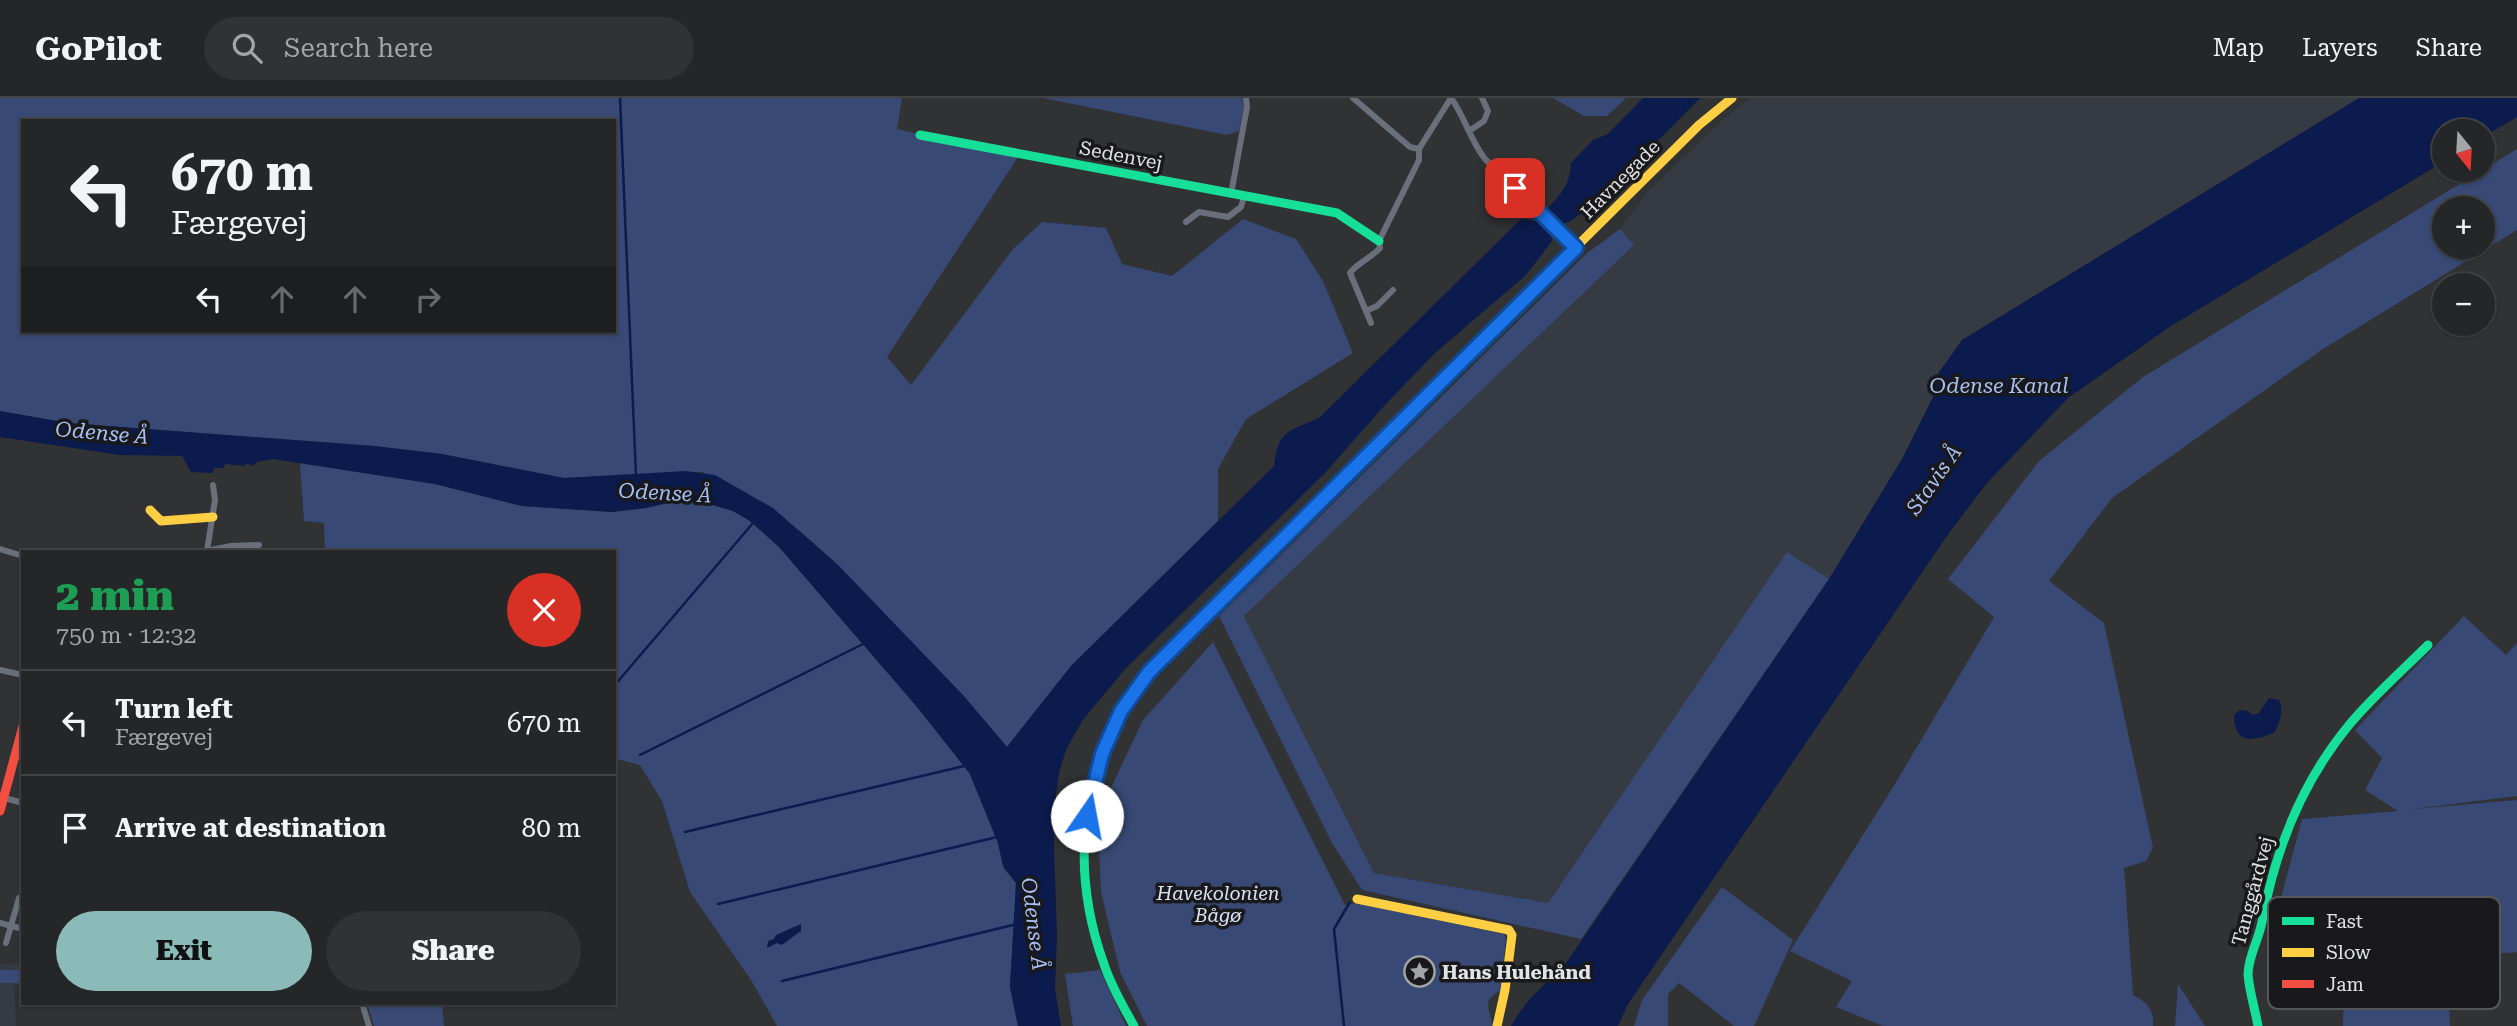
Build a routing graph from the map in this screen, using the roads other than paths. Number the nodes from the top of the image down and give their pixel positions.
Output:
1 (1246, 98) edge
2 (1353, 98) edge
3 (1451, 98) edge
4 (1482, 98) edge
5 (1732, 98) edge
6 (1469, 131) junction
7 (920, 135) dead end
8 (1419, 149) junction
9 (1231, 194) junction
10 (1244, 197) junction
11 (1186, 222) dead end
12 (1379, 241) junction
13 (1576, 248) junction
14 (1393, 290) dead end
15 (1366, 311) junction
16 (1371, 323) dead end
17 (214, 485) dead end
18 (150, 510) dead end
19 (213, 517) junction
20 (259, 545) dead end
21 (0, 549) edge
22 (206, 550) edge
23 (211, 550) edge
24 (21, 555) edge
25 (2428, 645) dead end
26 (0, 670) edge
27 (21, 675) edge
28 (21, 733) edge
29 (2, 798) edge
30 (21, 803) edge
31 (0, 811) edge
32 (19, 898) dead end
33 (1357, 900) dead end
34 (0, 923) edge
35 (10, 926) junction
36 (21, 929) edge
37 (6, 943) dead end
38 (363, 1005) edge
39 (369, 1026) edge
40 (1133, 1026) edge
41 (1497, 1026) edge
42 (2258, 1026) edge

1 - 9 street
2 - 8 street
3 - 6 street
3 - 8 street
4 - 6 street
5 - 13 street, Havnegade
6 - 13 street
7 - 9 street, Sedenvej
8 - 12 street
9 - 10 street, Sedenvej
10 - 11 street
10 - 12 street, Sedenvej
12 - 15 street
13 - 40 street, Havnegade
14 - 15 street
15 - 16 street
17 - 19 street
18 - 19 street
19 - 22 street
20 - 23 street
21 - 24 street
25 - 42 street, Tanggårdvej
26 - 27 street
28 - 29 street
29 - 30 street
29 - 31 street
32 - 35 street
33 - 41 street
34 - 35 street
35 - 36 street
35 - 37 street
38 - 39 street

